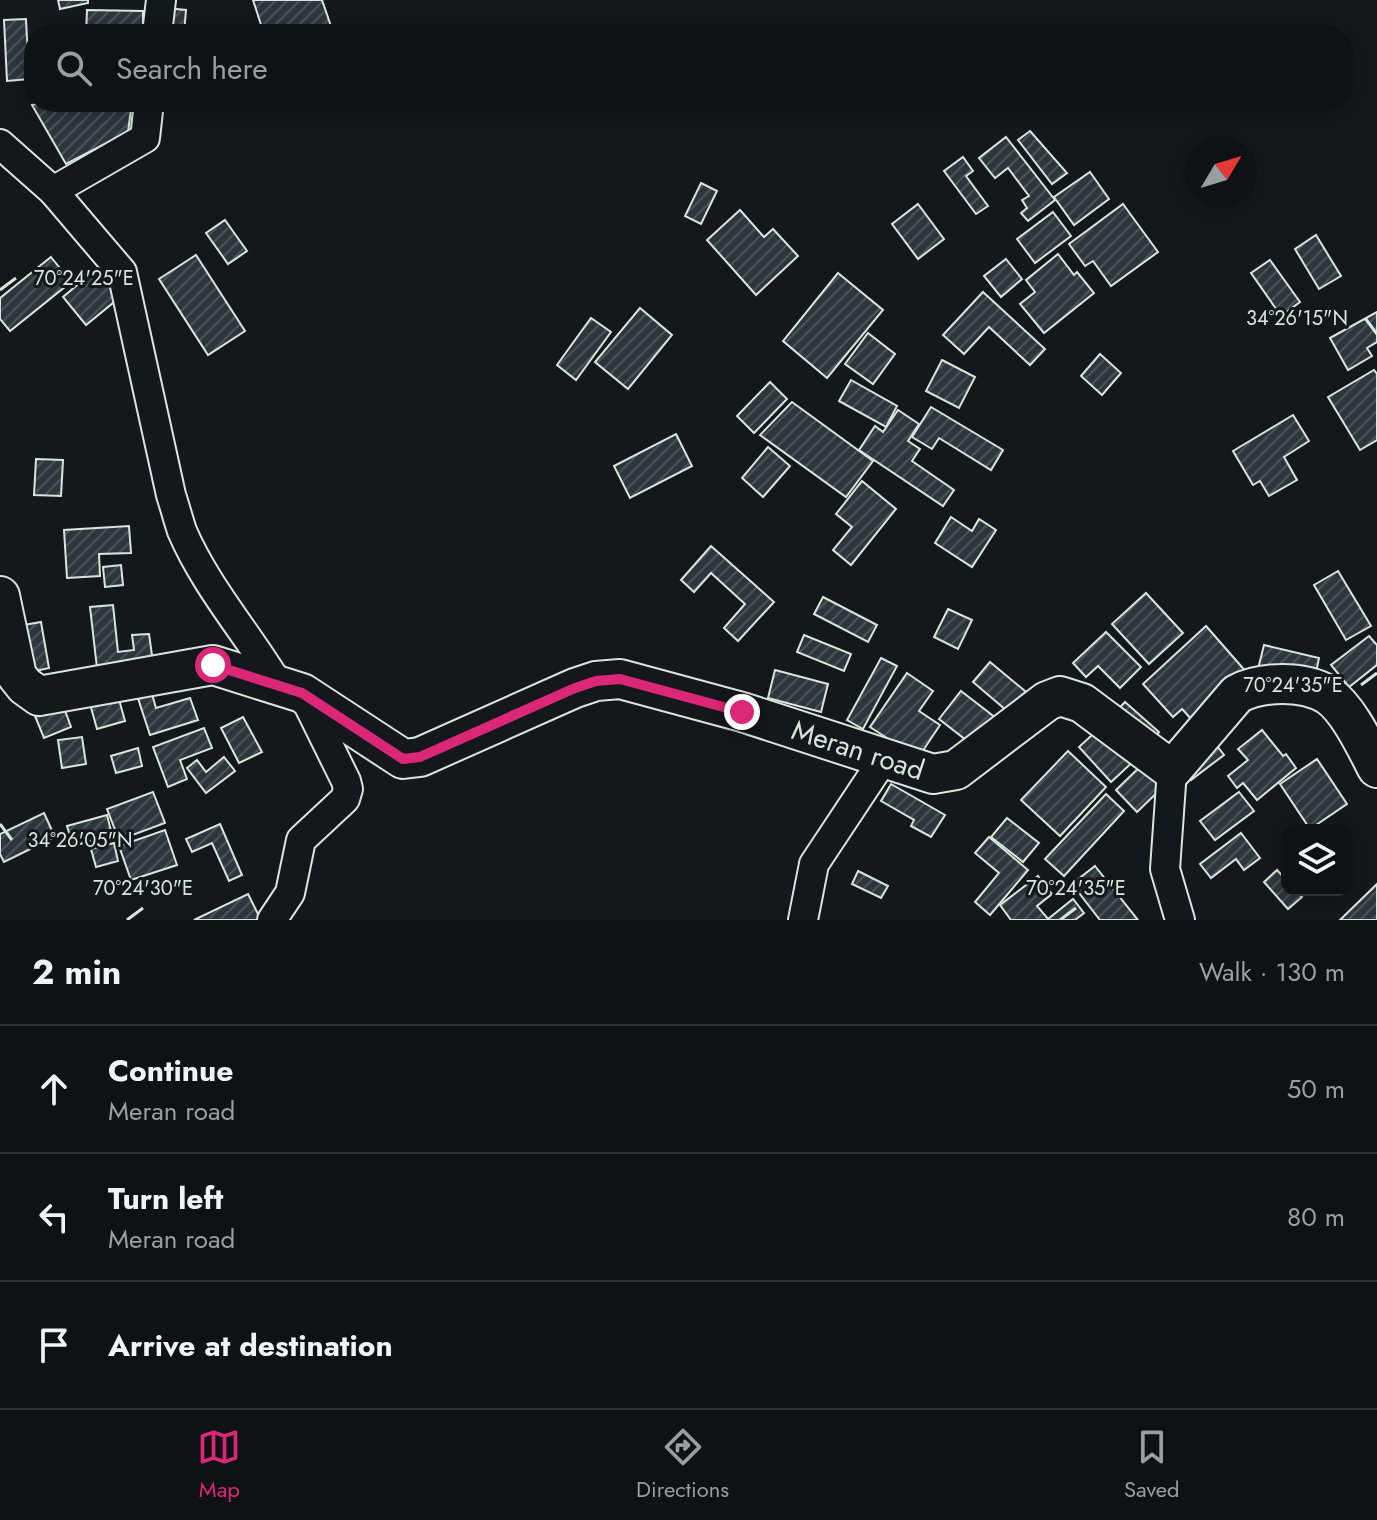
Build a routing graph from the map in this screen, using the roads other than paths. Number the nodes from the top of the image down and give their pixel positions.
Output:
1 (161, 0) edge
2 (158, 24) edge
3 (148, 112) edge
4 (0, 144) edge
5 (53, 191) junction
6 (0, 596) edge
7 (291, 690) junction
8 (883, 760) junction
9 (1377, 768) edge
10 (1172, 770) junction
11 (272, 920) edge
12 (803, 920) edge
13 (1180, 920) edge

1 - 2 street
3 - 5 street
4 - 5 street
5 - 7 street
6 - 7 street, Meran road
7 - 8 street, Meran road
7 - 11 street
8 - 10 street, Meran road
8 - 12 street
9 - 10 street
10 - 13 street

